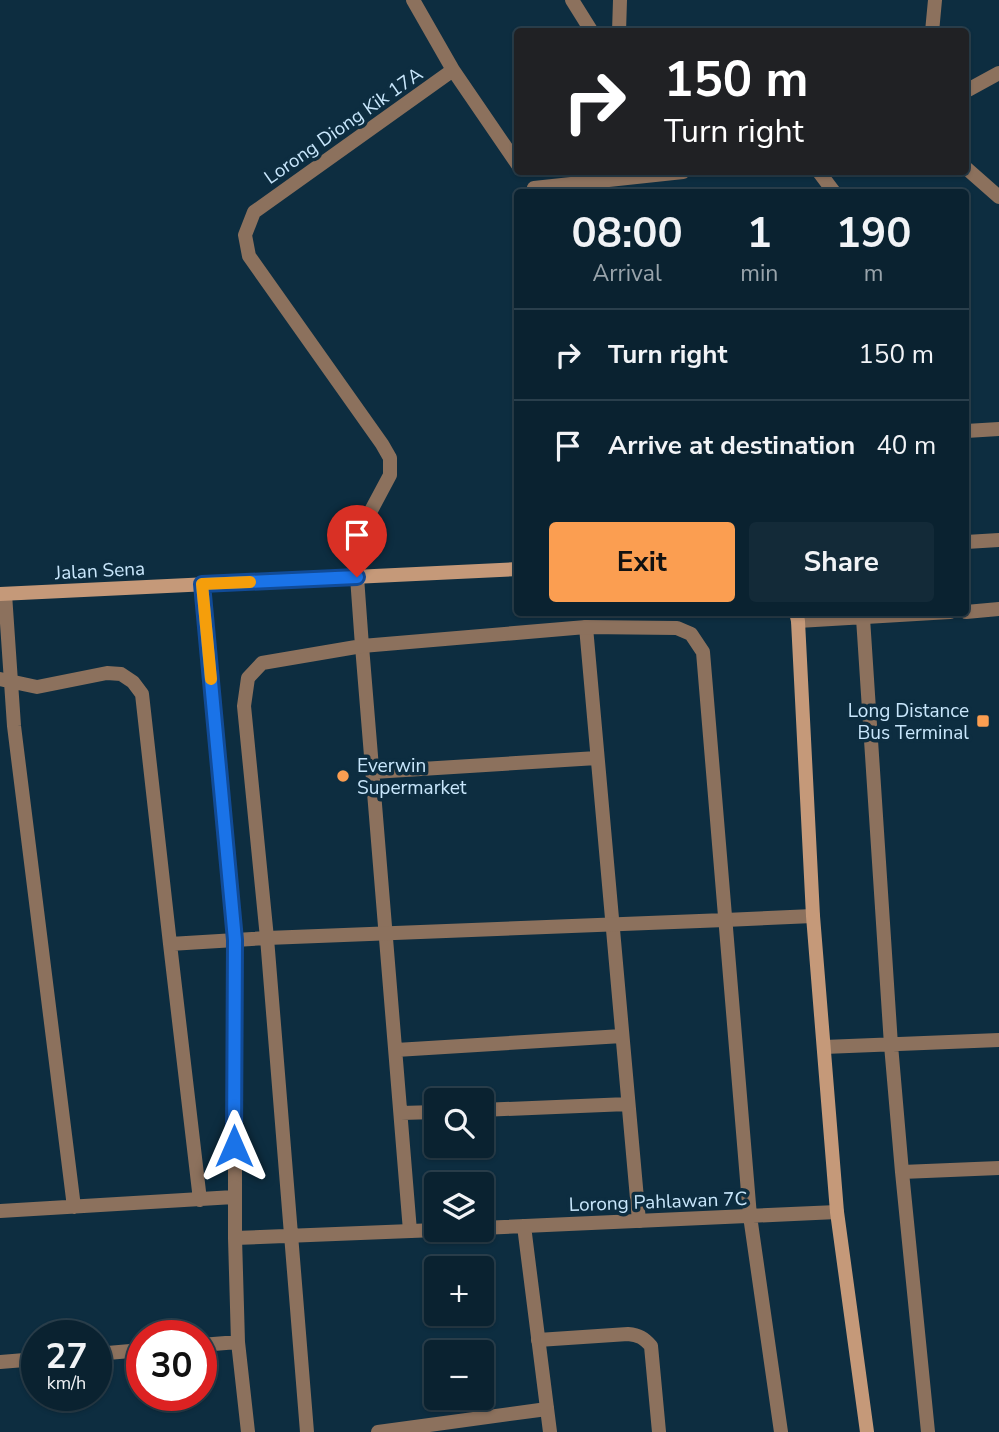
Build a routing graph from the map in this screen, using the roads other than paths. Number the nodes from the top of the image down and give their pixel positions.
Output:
1 (413, 0) edge
2 (572, 0) edge
3 (620, 0) edge
4 (928, 0) edge
5 (935, 7) edge
6 (590, 28) edge
7 (619, 28) edge
8 (932, 28) edge
9 (453, 70) junction
10 (999, 73) edge
11 (969, 89) edge
12 (514, 159) edge
13 (969, 171) edge
14 (658, 175) edge
15 (543, 189) edge
16 (999, 197) edge
17 (999, 429) edge
18 (969, 431) edge
19 (999, 540) edge
20 (969, 542) edge
21 (514, 569) edge
22 (357, 577) junction
23 (202, 584) junction
24 (3, 594) edge
25 (999, 609) edge
26 (969, 611) edge
27 (893, 616) edge
28 (797, 617) edge
29 (863, 618) junction
30 (586, 627) junction
31 (362, 646) junction
32 (5, 679) edge
33 (597, 758) junction
34 (373, 772) junction
35 (813, 916) junction
36 (725, 920) junction
37 (612, 924) junction
38 (386, 933) junction
39 (267, 938) junction
40 (235, 940) junction
41 (170, 944) junction
42 (622, 1036) junction
43 (999, 1040) edge
44 (891, 1045) junction
45 (824, 1047) junction
46 (396, 1050) junction
47 (628, 1104) junction
48 (494, 1109) edge
49 (424, 1112) edge
50 (401, 1113) junction
51 (999, 1168) edge
52 (902, 1172) junction
53 (234, 1197) junction
54 (201, 1200) junction
55 (74, 1207) junction
56 (0, 1211) edge
57 (837, 1212) junction
58 (750, 1216) junction
59 (639, 1221) junction
60 (524, 1226) junction
61 (494, 1227) edge
62 (424, 1230) edge
63 (410, 1231) junction
64 (291, 1236) junction
65 (235, 1238) junction
66 (538, 1340) junction
67 (238, 1342) junction
68 (217, 1344) edge
69 (21, 1360) edge
70 (0, 1362) edge
71 (547, 1409) junction
72 (423, 1429) edge
73 (248, 1432) edge
74 (307, 1432) edge
75 (378, 1432) edge
76 (550, 1432) edge
77 (659, 1432) edge
78 (781, 1432) edge
79 (867, 1432) edge
80 (928, 1432) edge

1 - 9 street
2 - 6 street
3 - 7 street
4 - 5 street
5 - 8 street
9 - 12 street
9 - 22 street, Lorong Diong Kik 17A
10 - 11 street
13 - 16 street
14 - 15 street
17 - 18 street
19 - 20 street
21 - 22 street, Jalan Sena
22 - 23 street, Jalan Sena
22 - 31 street
23 - 24 street, Jalan Sena
23 - 40 street
24 - 32 street
25 - 26 street
27 - 29 street
28 - 29 street
28 - 35 street
29 - 44 street
30 - 31 street
30 - 33 street
30 - 36 street
31 - 34 street
31 - 39 street
32 - 41 street
32 - 55 street
33 - 34 street
33 - 37 street
34 - 38 street
35 - 36 street
35 - 45 street
36 - 37 street
36 - 58 street
37 - 38 street
37 - 42 street
38 - 39 street
38 - 46 street
39 - 40 street
39 - 64 street
40 - 41 street
40 - 53 street
41 - 54 street
42 - 46 street
42 - 47 street
43 - 44 street
44 - 45 street
44 - 52 street
45 - 57 street
46 - 50 street
47 - 48 street
47 - 59 street
49 - 50 street
50 - 63 street
51 - 52 street
52 - 80 street
53 - 54 street
53 - 65 street
54 - 55 street
55 - 56 street
57 - 58 street, Lorong Pahlawan 7C
57 - 79 street
58 - 59 street, Lorong Pahlawan 7C
58 - 78 street
59 - 60 street, Lorong Pahlawan 7C
60 - 61 street, Lorong Pahlawan 7C
60 - 66 street
62 - 63 street
63 - 64 street
64 - 65 street
64 - 74 street
65 - 67 street
66 - 71 street
66 - 77 street
67 - 68 street
67 - 73 street
69 - 70 street
71 - 72 street
71 - 76 street
72 - 75 street

